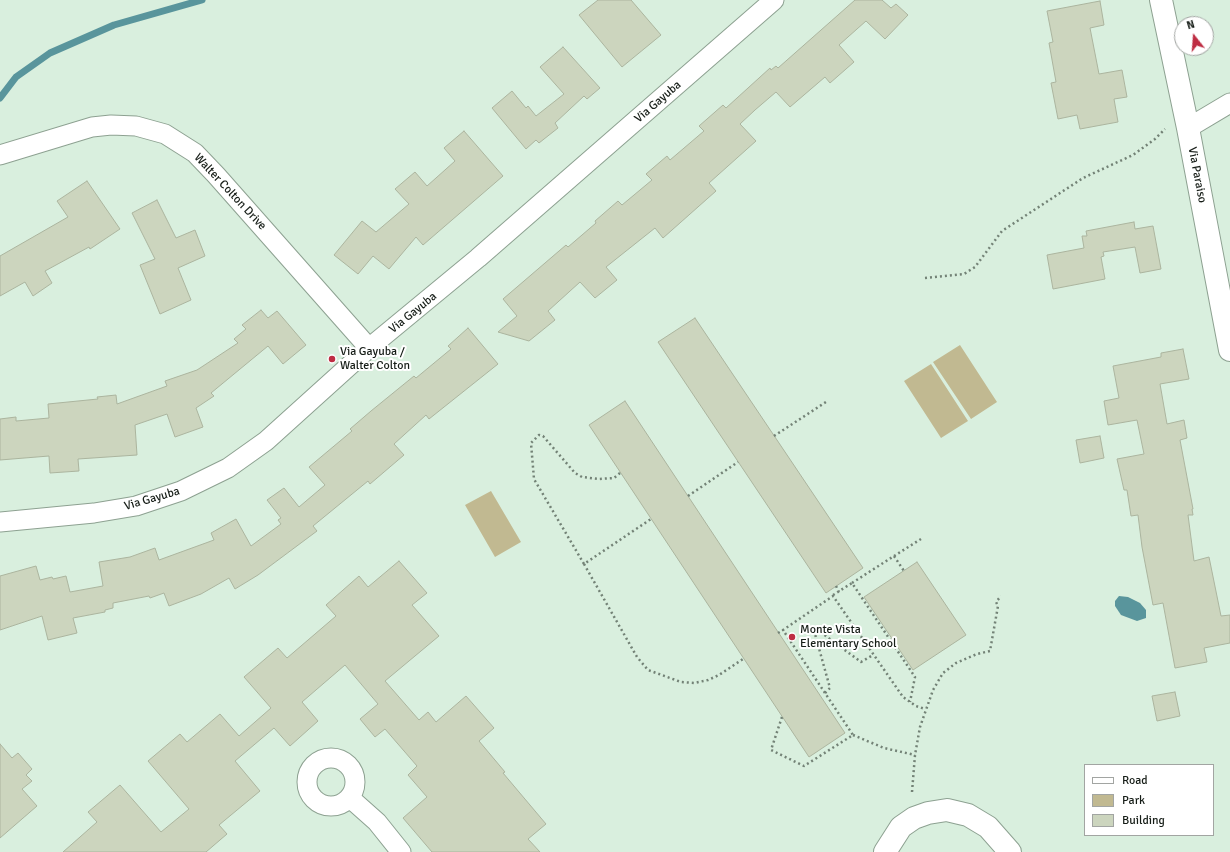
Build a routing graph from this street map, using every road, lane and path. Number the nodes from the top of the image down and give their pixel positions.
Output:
1 (774, 0) edge
2 (1161, 0) edge
3 (1230, 103) edge
4 (1179, 126) junction
5 (0, 155) edge
6 (925, 278) dead end
7 (369, 348) junction
8 (1230, 350) edge
9 (826, 402) dead end
10 (774, 436) dead end
11 (738, 462) dead end
12 (620, 473) dead end
13 (688, 496) dead end
14 (651, 519) dead end
15 (0, 522) edge
16 (921, 539) dead end
17 (894, 556) junction
18 (584, 564) junction
19 (904, 571) dead end
20 (852, 583) junction
21 (836, 586) dead end
22 (839, 592) junction
23 (833, 596) junction
24 (1002, 596) dead end
25 (783, 630) junction
26 (778, 633) dead end
27 (873, 655) junction
28 (743, 659) dead end
29 (825, 693) junction
30 (910, 702) junction
31 (925, 709) junction
32 (782, 717) dead end
33 (853, 735) junction
34 (915, 755) junction
35 (912, 792) dead end
36 (350, 798) dead end
37 (401, 852) edge
38 (884, 852) edge
39 (1010, 852) edge

1 - 7 street, Via Gayuba
2 - 4 street, Via Paraiso
3 - 4 street
4 - 6 path
4 - 8 street, Via Paraiso
5 - 7 street, Walter Colton Drive
7 - 15 street, Via Gayuba
9 - 10 path
11 - 13 path
12 - 18 path
14 - 18 path
16 - 17 path
17 - 19 path
17 - 20 path
18 - 28 path
20 - 22 path
20 - 30 path
21 - 22 path
22 - 23 path
23 - 25 path
23 - 27 path
24 - 31 path
25 - 26 path
25 - 29 path
27 - 29 path
27 - 30 path
29 - 33 path
30 - 31 path
31 - 34 path
32 - 33 path
33 - 34 path
34 - 35 path
36 - 37 street
38 - 39 street

